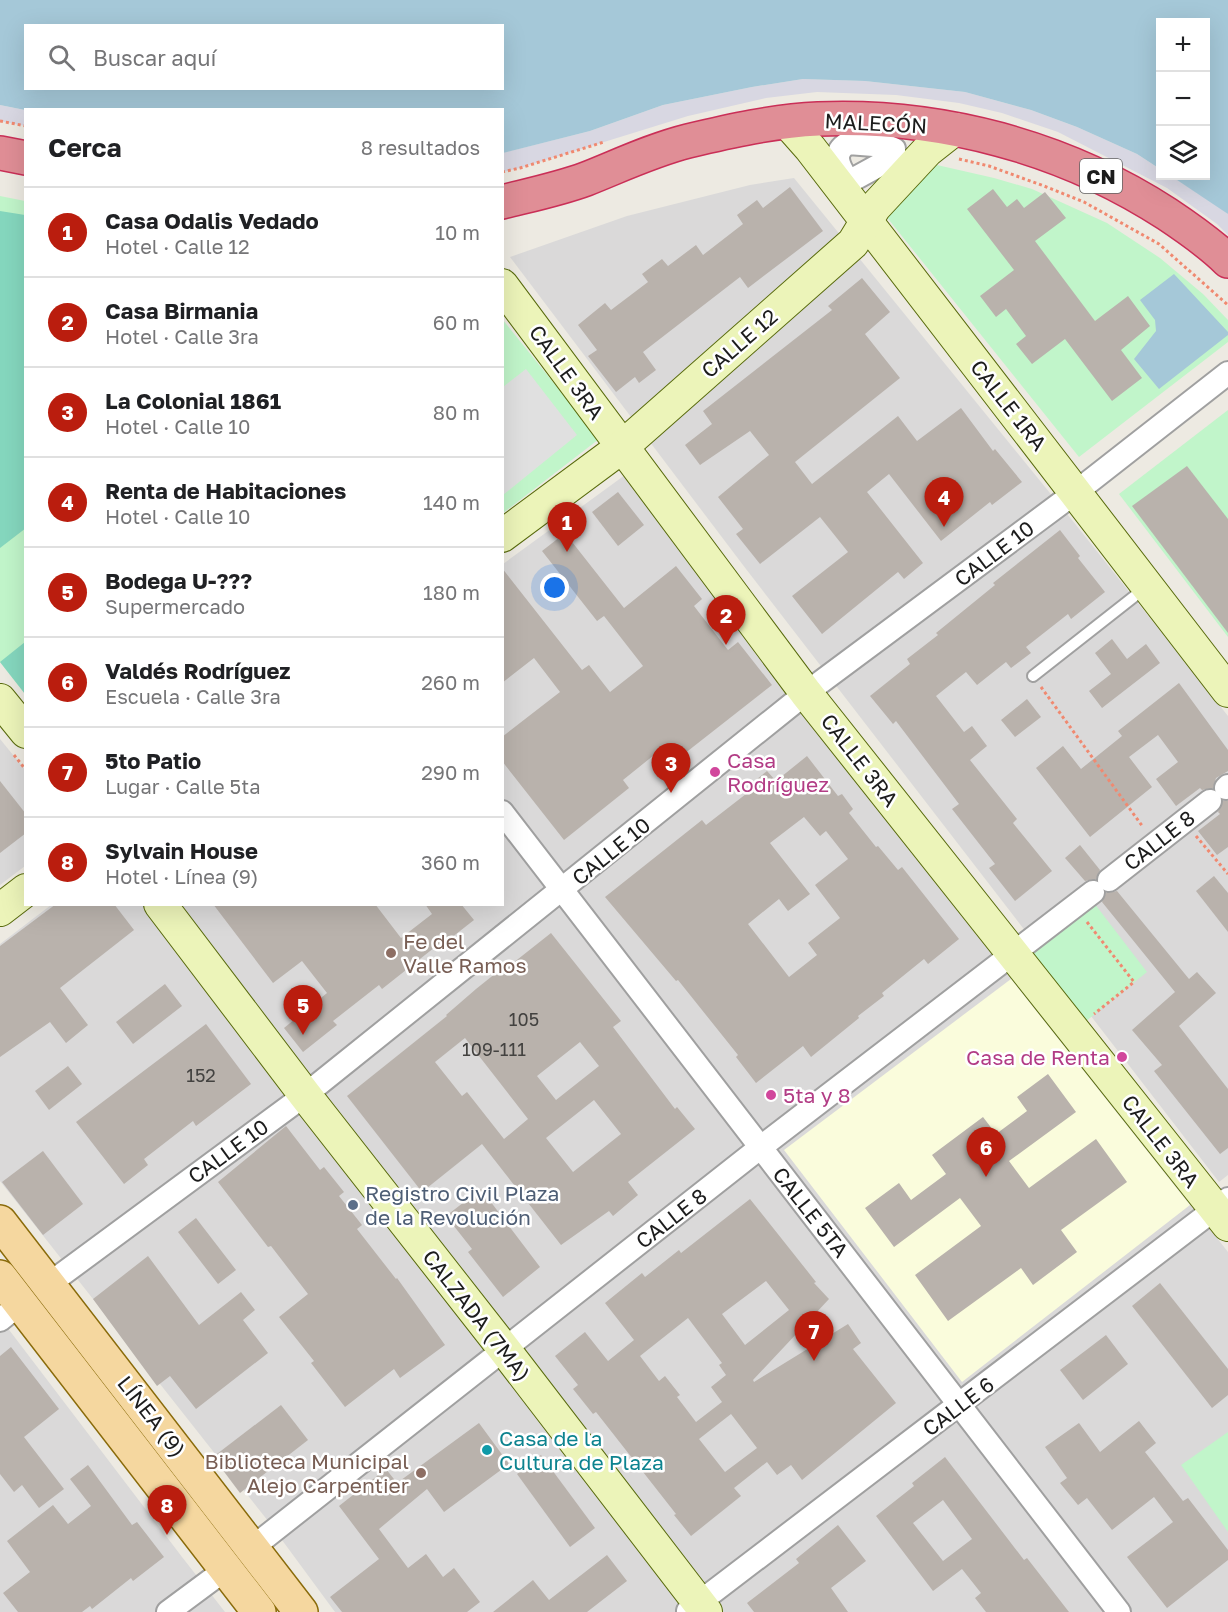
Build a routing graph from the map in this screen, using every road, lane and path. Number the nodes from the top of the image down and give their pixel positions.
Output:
1 (0, 121) edge
2 (787, 122) junction
3 (24, 126) edge
4 (954, 143) junction
5 (0, 153) edge
6 (24, 158) edge
7 (504, 201) edge
8 (866, 223) junction
9 (1228, 261) edge
10 (504, 288) edge
11 (1228, 305) edge
12 (1228, 373) edge
13 (622, 447) junction
14 (1076, 492) junction
15 (504, 535) edge
16 (1148, 586) junction
17 (1033, 676) joint
18 (1228, 691) edge
19 (807, 693) junction
20 (0, 700) edge
21 (24, 730) edge
22 (1221, 792) edge
23 (504, 815) edge
24 (1184, 821) junction
25 (1155, 843) junction
26 (1228, 874) edge
27 (562, 890) junction
28 (24, 892) edge
29 (162, 906) edge
30 (1075, 906) junction
31 (0, 910) edge
32 (1014, 955) junction
33 (1093, 1015) dead end
34 (305, 1095) junction
35 (761, 1147) junction
36 (1224, 1211) edge
37 (0, 1222) edge
38 (0, 1277) edge
39 (49, 1284) junction
40 (10, 1312) edge
41 (504, 1349) junction
42 (959, 1405) junction
43 (253, 1547) junction
44 (226, 1569) junction
45 (697, 1609) edge
46 (168, 1612) edge
47 (260, 1612) edge
48 (301, 1612) edge
49 (1119, 1612) edge

1 - 3 path
2 - 4 highway, MALECÓN / CN
2 - 7 highway, MALECÓN / CN
2 - 8 main road, CALLE 1RA
4 - 8 main road, CALLE 12
4 - 9 highway, MALECÓN / CN
4 - 11 path
5 - 6 highway
8 - 13 main road, CALLE 12
8 - 14 main road, CALLE 1RA
10 - 13 main road, CALLE 3RA
12 - 14 street, CALLE 10
13 - 15 main road, CALLE 12
13 - 19 main road, CALLE 3RA
14 - 16 main road, CALLE 1RA
14 - 19 street, CALLE 10
16 - 17 lane
16 - 18 main road, CALLE 1RA
17 - 25 path
19 - 27 street, CALLE 10
19 - 32 main road, CALLE 3RA
20 - 21 main road
22 - 24 street, CALLE 8
23 - 27 street, CALLE 5TA
24 - 25 street, CALLE 8
24 - 26 path
25 - 30 street, CALLE 8
27 - 34 street, CALLE 10
27 - 35 street, CALLE 5TA
28 - 31 main road
29 - 34 main road, CALZADA (7MA)
30 - 32 street, CALLE 8
30 - 33 path
32 - 35 street, CALLE 8
32 - 36 main road, CALLE 3RA
34 - 39 street, CALLE 10
34 - 41 main road, CALZADA (7MA)
35 - 41 street, CALLE 8
35 - 42 street, CALLE 5TA
36 - 42 street, CALLE 6
37 - 39 main road, LÍNEA (9)
38 - 40 main road, LÍNEA (9)
39 - 43 main road, LÍNEA (9)
40 - 44 main road, LÍNEA (9)
41 - 43 street, CALLE 8
41 - 45 main road, CALZADA (7MA)
42 - 45 street, CALLE 6
42 - 49 street, CALLE 5TA
43 - 48 main road, LÍNEA (9)
44 - 46 street
44 - 47 main road, LÍNEA (9)

